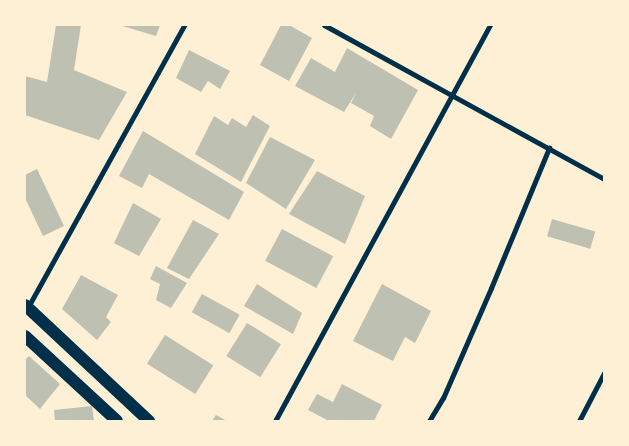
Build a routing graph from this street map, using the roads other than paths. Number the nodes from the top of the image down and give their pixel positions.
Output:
1 (184, 25) edge
2 (324, 25) edge
3 (490, 25) edge
4 (452, 96) junction
5 (548, 148) junction
6 (604, 179) edge
7 (26, 309) edge
8 (25, 336) edge
9 (604, 373) edge
10 (117, 421) edge
11 (149, 421) edge
12 (275, 421) edge
13 (429, 421) edge
14 (579, 421) edge

1 - 7 street
2 - 4 street
3 - 4 street
4 - 5 street
4 - 12 street
5 - 6 street
5 - 13 street
7 - 11 main road
8 - 10 main road
9 - 14 street

